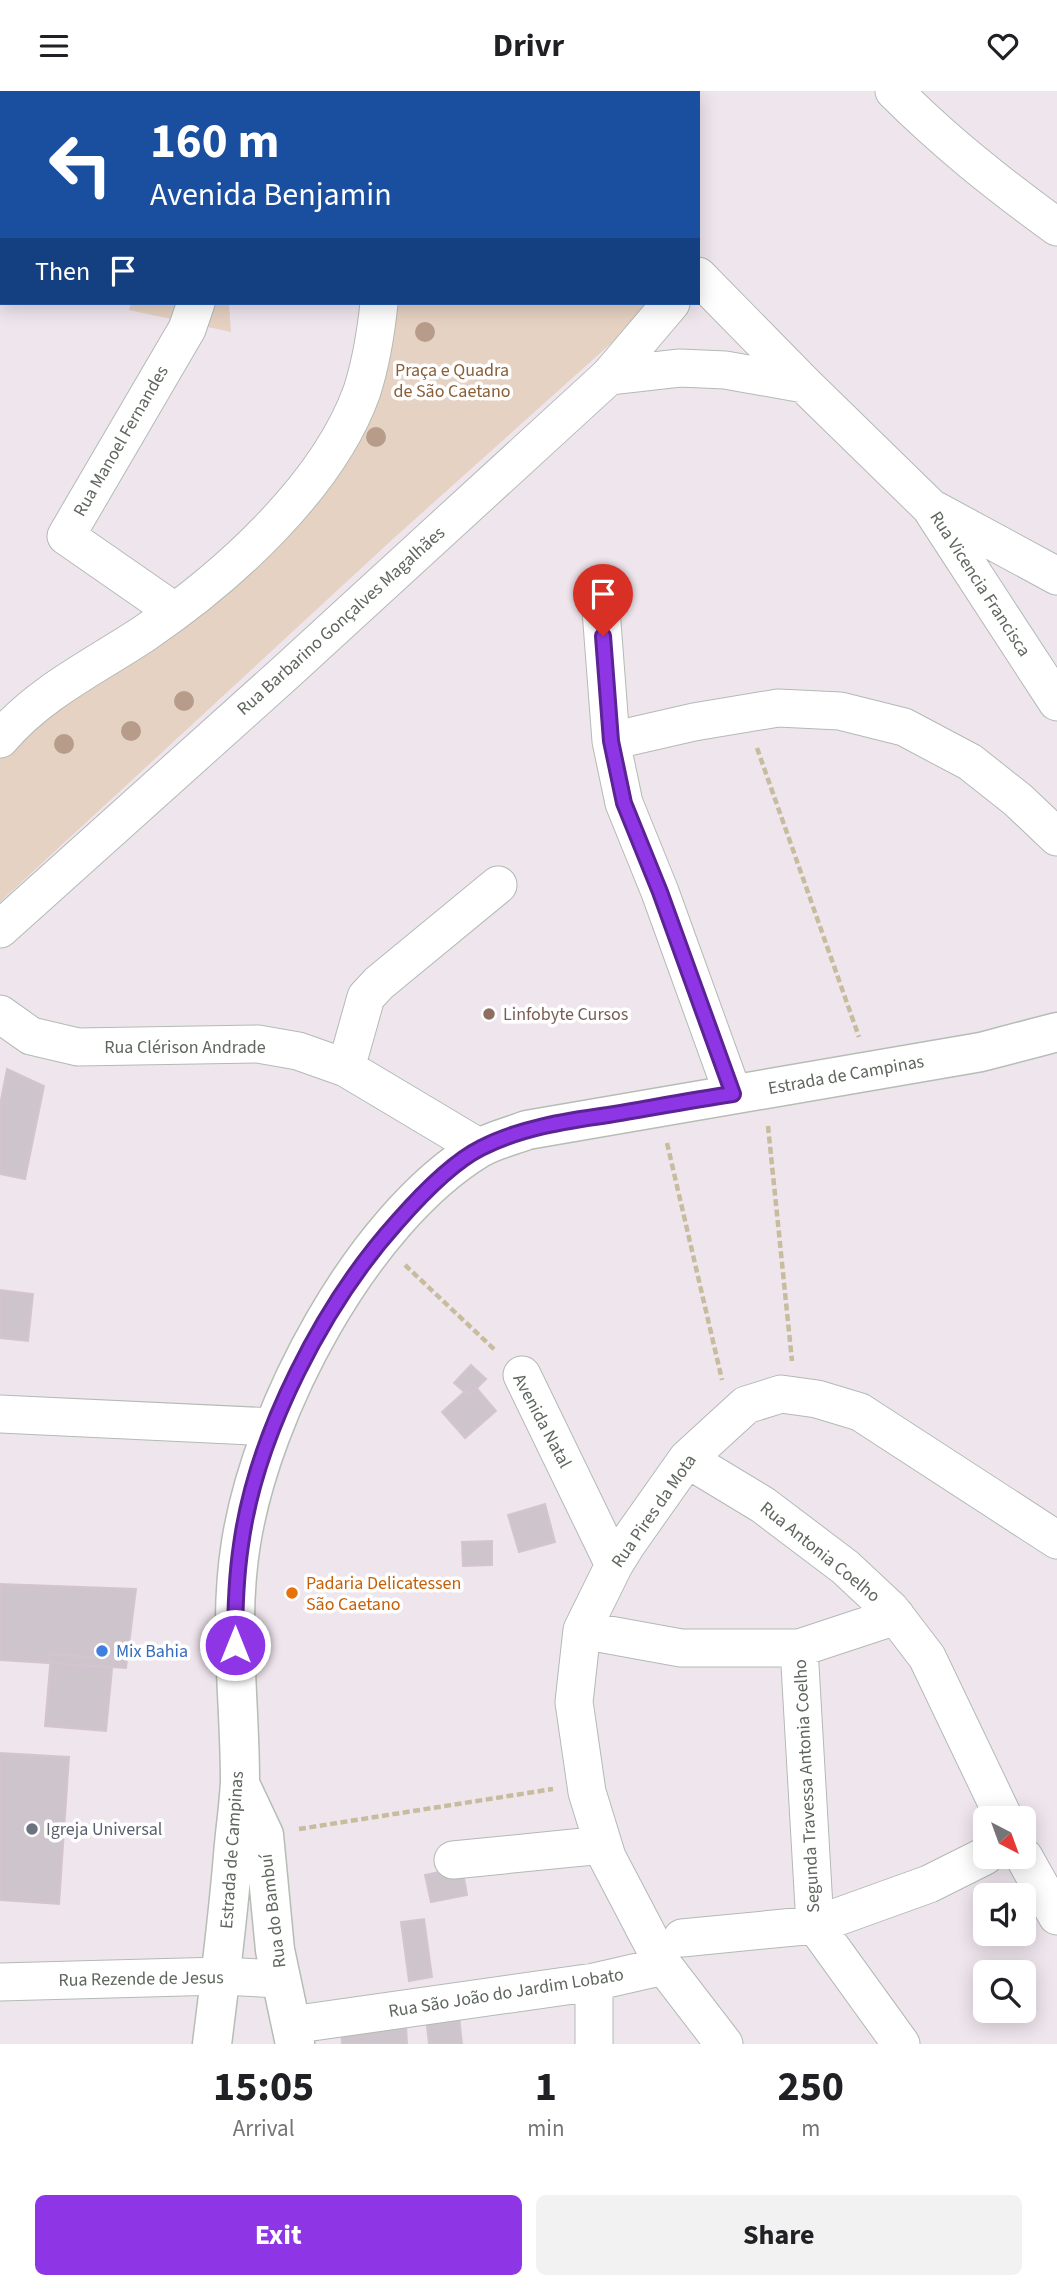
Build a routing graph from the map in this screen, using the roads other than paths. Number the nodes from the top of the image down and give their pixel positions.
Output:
1 (894, 91) edge
2 (1057, 227) edge
3 (700, 278) edge
4 (195, 305) edge
5 (379, 305) edge
6 (669, 305) edge
7 (609, 376) junction
8 (804, 384) junction
9 (930, 507) junction
10 (1057, 576) edge
11 (601, 610) dead end
12 (174, 611) junction
13 (1057, 702) edge
14 (0, 739) edge
15 (611, 741) junction
16 (1057, 837) edge
17 (498, 885) dead end
18 (0, 929) edge
19 (0, 1014) edge
20 (1057, 1031) edge
21 (346, 1069) junction
22 (749, 1091) junction
23 (480, 1148) junction
24 (522, 1375) road end
25 (0, 1414) edge
26 (274, 1427) junction
27 (687, 1459) junction
28 (1057, 1540) edge
29 (614, 1565) junction
30 (896, 1616) junction
31 (582, 1630) junction
32 (799, 1648) junction
33 (240, 1782) junction
34 (998, 1806) edge
35 (603, 1845) junction
36 (453, 1860) dead end
37 (973, 1862) edge
38 (1031, 1869) edge
39 (1057, 1916) edge
40 (816, 1925) junction
41 (673, 1952) junction
42 (221, 1976) junction
43 (281, 1979) junction
44 (0, 1982) edge
45 (594, 1982) junction
46 (293, 2034) edge
47 (212, 2044) edge
48 (594, 2044) edge
49 (724, 2044) edge
50 (901, 2044) edge

1 - 2 street
3 - 8 street, Rua Vicencia Francisca
4 - 12 street, Rua Manoel Fernandes
5 - 12 street
6 - 7 street, Rua Barbarino Gonçalves Magalhães
7 - 8 street
7 - 18 street, Rua Barbarino Gonçalves Magalhães
8 - 9 street, Rua Vicencia Francisca
9 - 10 street
9 - 13 street, Rua Vicencia Francisca
11 - 15 street
12 - 14 street
15 - 16 street
15 - 22 street
17 - 21 street
19 - 21 street, Rua Clérison Andrade
20 - 22 main road, Estrada de Campinas
21 - 23 street, Rua Clérison Andrade
22 - 23 main road, Estrada de Campinas
23 - 26 main road, Estrada de Campinas
24 - 29 street, Avenida Natal
25 - 26 street
26 - 33 main road, Estrada de Campinas
27 - 28 street, Rua Pires da Mota
27 - 29 street, Rua Pires da Mota
27 - 30 street, Rua Antonia Coelho
29 - 31 street, Rua Pires da Mota
30 - 32 street
30 - 34 street, Rua Antonia Coelho
31 - 32 street
31 - 35 street, Rua Pires da Mota
32 - 40 street, Segunda Travessa Antonia Coelho
33 - 42 main road, Estrada de Campinas
33 - 43 main road, Rua do Bambuí
35 - 36 street
35 - 41 street, Rua Pires da Mota
37 - 40 street, Rua São João do Jardim Lobato
38 - 39 street
40 - 41 street, Rua São João do Jardim Lobato
40 - 50 street
41 - 45 street, Rua São João do Jardim Lobato
41 - 49 street
42 - 43 street, Rua Rezende de Jesus
42 - 44 street, Rua Rezende de Jesus
42 - 47 main road, Estrada de Campinas
43 - 46 main road, Rua do Bambuí
45 - 46 street, Rua São João do Jardim Lobato
45 - 48 street

